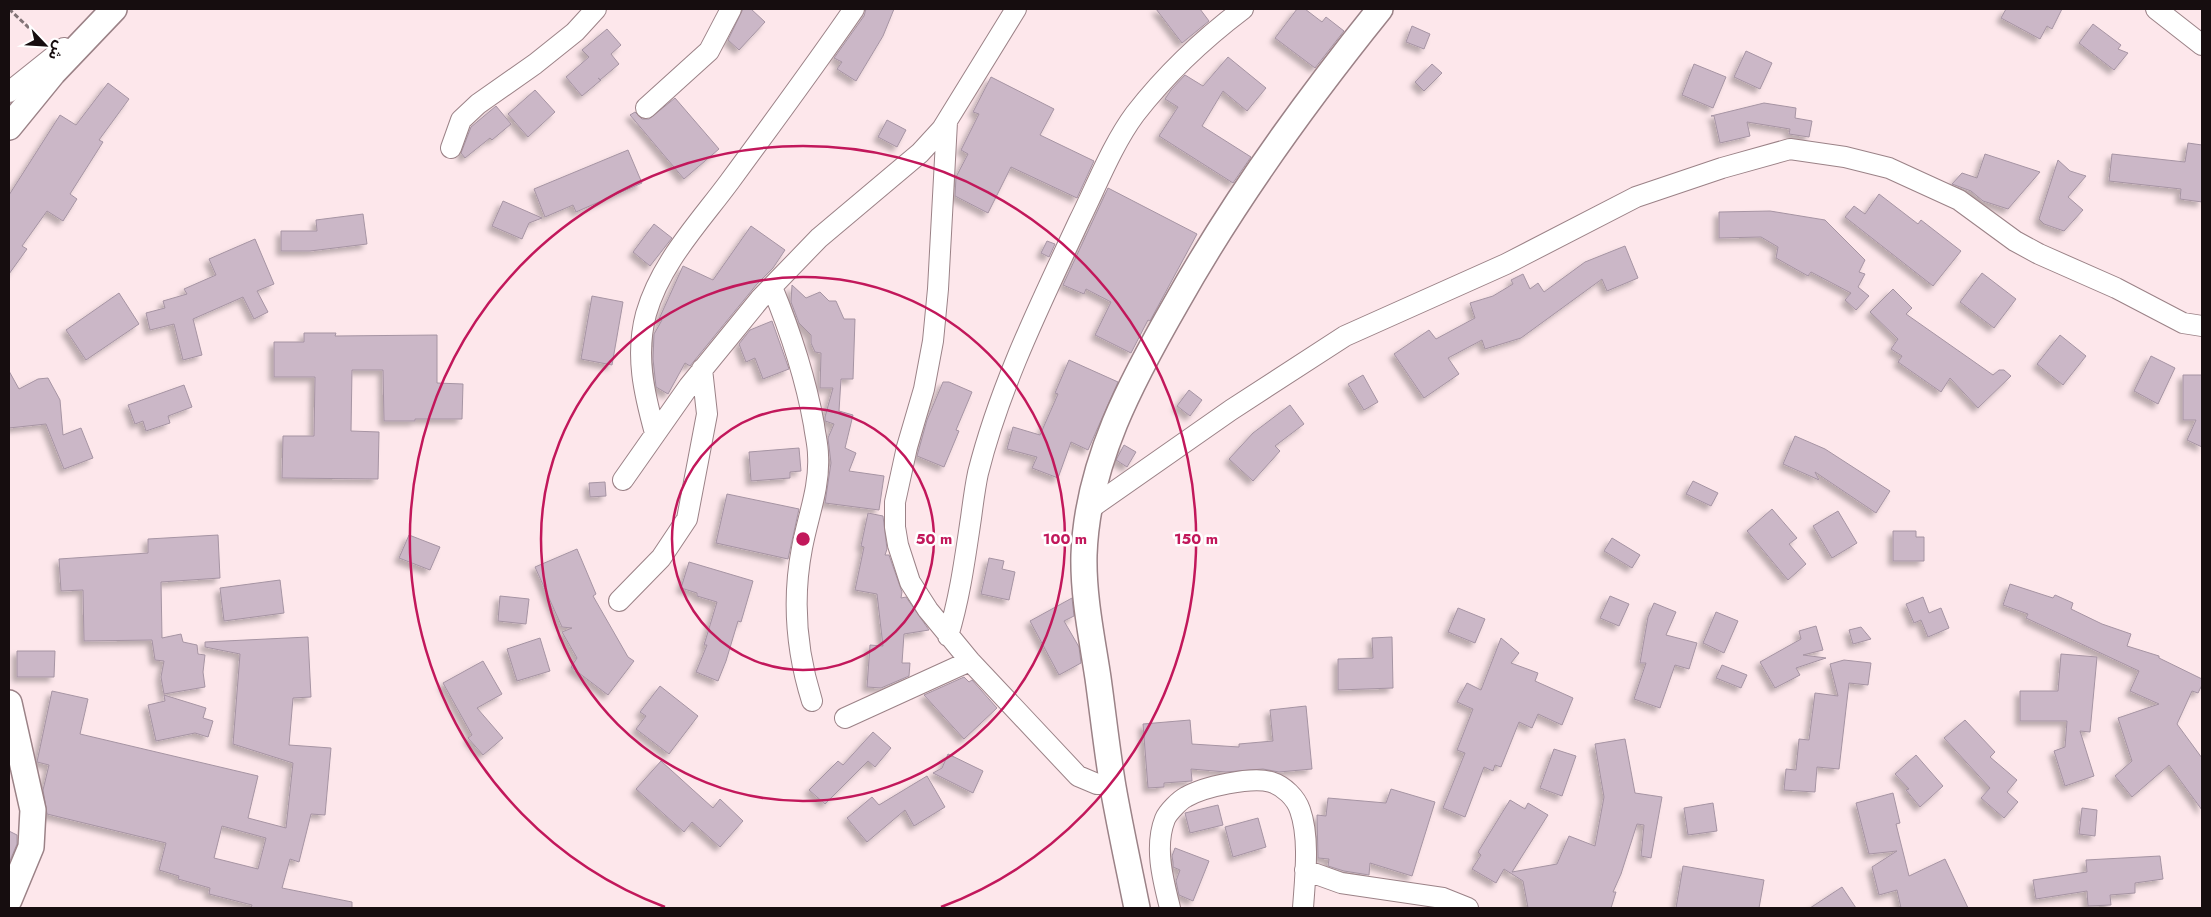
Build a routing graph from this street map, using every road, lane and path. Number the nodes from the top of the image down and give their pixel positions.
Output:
1 (9, 9) edge
2 (114, 9) edge
3 (596, 9) edge
4 (731, 9) edge
5 (854, 9) edge
6 (1016, 9) edge
7 (1243, 9) edge
8 (1380, 9) edge
9 (2156, 9) edge
10 (2202, 45) edge
11 (57, 54) junction
12 (9, 92) edge
13 (646, 108) dead end
14 (947, 122) junction
15 (9, 127) edge
16 (451, 148) dead end
17 (772, 287) junction
18 (2202, 326) edge
19 (702, 369) junction
20 (655, 433) junction
21 (623, 480) dead end
22 (1088, 510) junction
23 (619, 601) dead end
24 (948, 636) junction
25 (970, 661) junction
26 (812, 701) dead end
27 (9, 703) edge
28 (845, 718) dead end
29 (1112, 784) junction
30 (1305, 870) junction
31 (9, 900) edge
32 (1137, 908) edge
33 (1170, 908) edge
34 (1302, 908) edge
35 (1468, 908) edge

1 - 11 path
2 - 11 street
2 - 15 street
3 - 16 street
4 - 13 street
5 - 20 street
6 - 14 street
7 - 24 street
8 - 22 street
9 - 10 street
11 - 12 street
14 - 17 street
14 - 24 street
17 - 19 street
17 - 26 street
18 - 22 street
19 - 20 street
19 - 23 street
20 - 21 street
22 - 29 street
24 - 25 street
25 - 28 street
25 - 29 street
27 - 31 street
29 - 32 street
30 - 33 street
30 - 34 street
30 - 35 street

